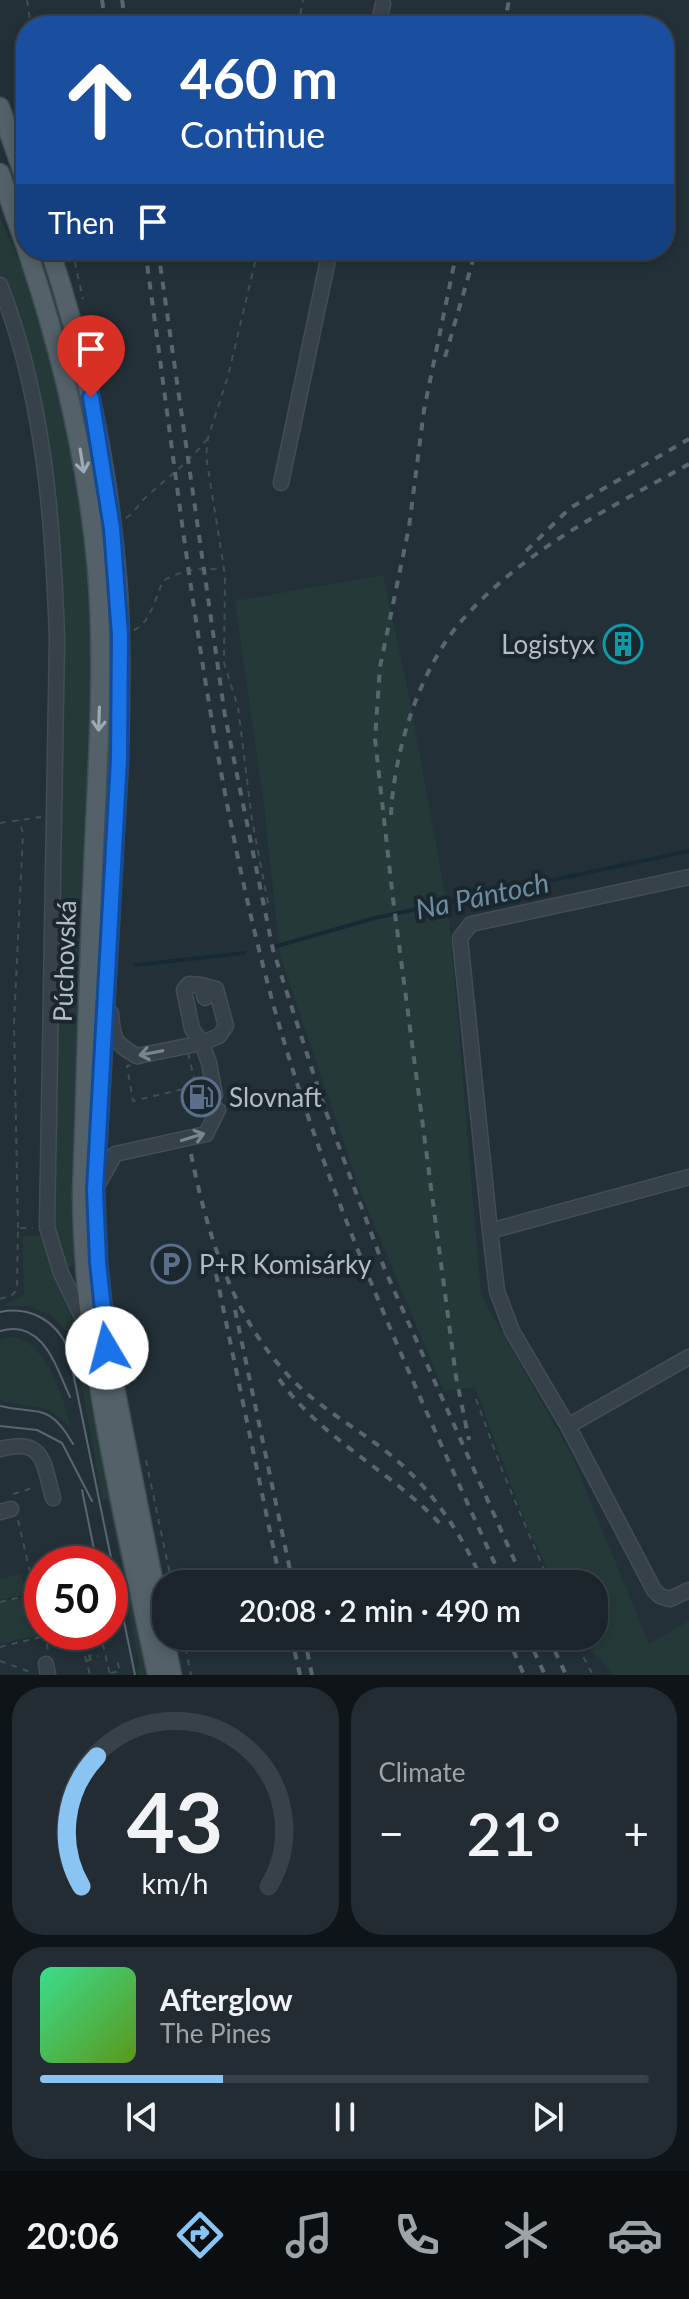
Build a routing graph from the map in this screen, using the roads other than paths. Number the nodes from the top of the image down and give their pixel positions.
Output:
1 (383, 4) dead end
2 (380, 16) edge
3 (0, 107) edge
4 (16, 153) edge
5 (2, 183) edge
6 (16, 219) edge
7 (31, 260) edge
8 (53, 260) edge
9 (328, 260) edge
10 (0, 285) edge
11 (69, 308) junction
12 (49, 315) junction
13 (281, 483) dead end
14 (689, 877) edge
15 (109, 938) junction
16 (211, 1022) dead end
17 (202, 1043) junction
18 (215, 1095) dead end
19 (218, 1110) dead end
20 (689, 1177) edge
21 (95, 1190) junction
22 (490, 1231) junction
23 (90, 1333) junction
24 (689, 1357) edge
25 (568, 1426) junction
26 (0, 1449) edge
27 (53, 1498) dead end
28 (689, 1590) edge
29 (157, 1675) edge
30 (172, 1675) edge

1 - 2 street
3 - 4 main road
5 - 6 main road, Púchovská
7 - 12 main road, Púchovská
8 - 11 main road, Púchovská
9 - 13 street
10 - 23 street
11 - 12 main road
11 - 15 main road, Púchovská
12 -> 23 main road, Púchovská
14 - 22 street
17 -> 15 street
15 - 21 main road, Púchovská
16 - 17 street
17 - 17 street
17 - 18 street
21 -> 19 street
20 - 22 street
21 - 30 main road, Púchovská
22 - 25 street
23 - 29 main road, Púchovská
24 - 25 street
25 - 28 street
26 - 27 street

